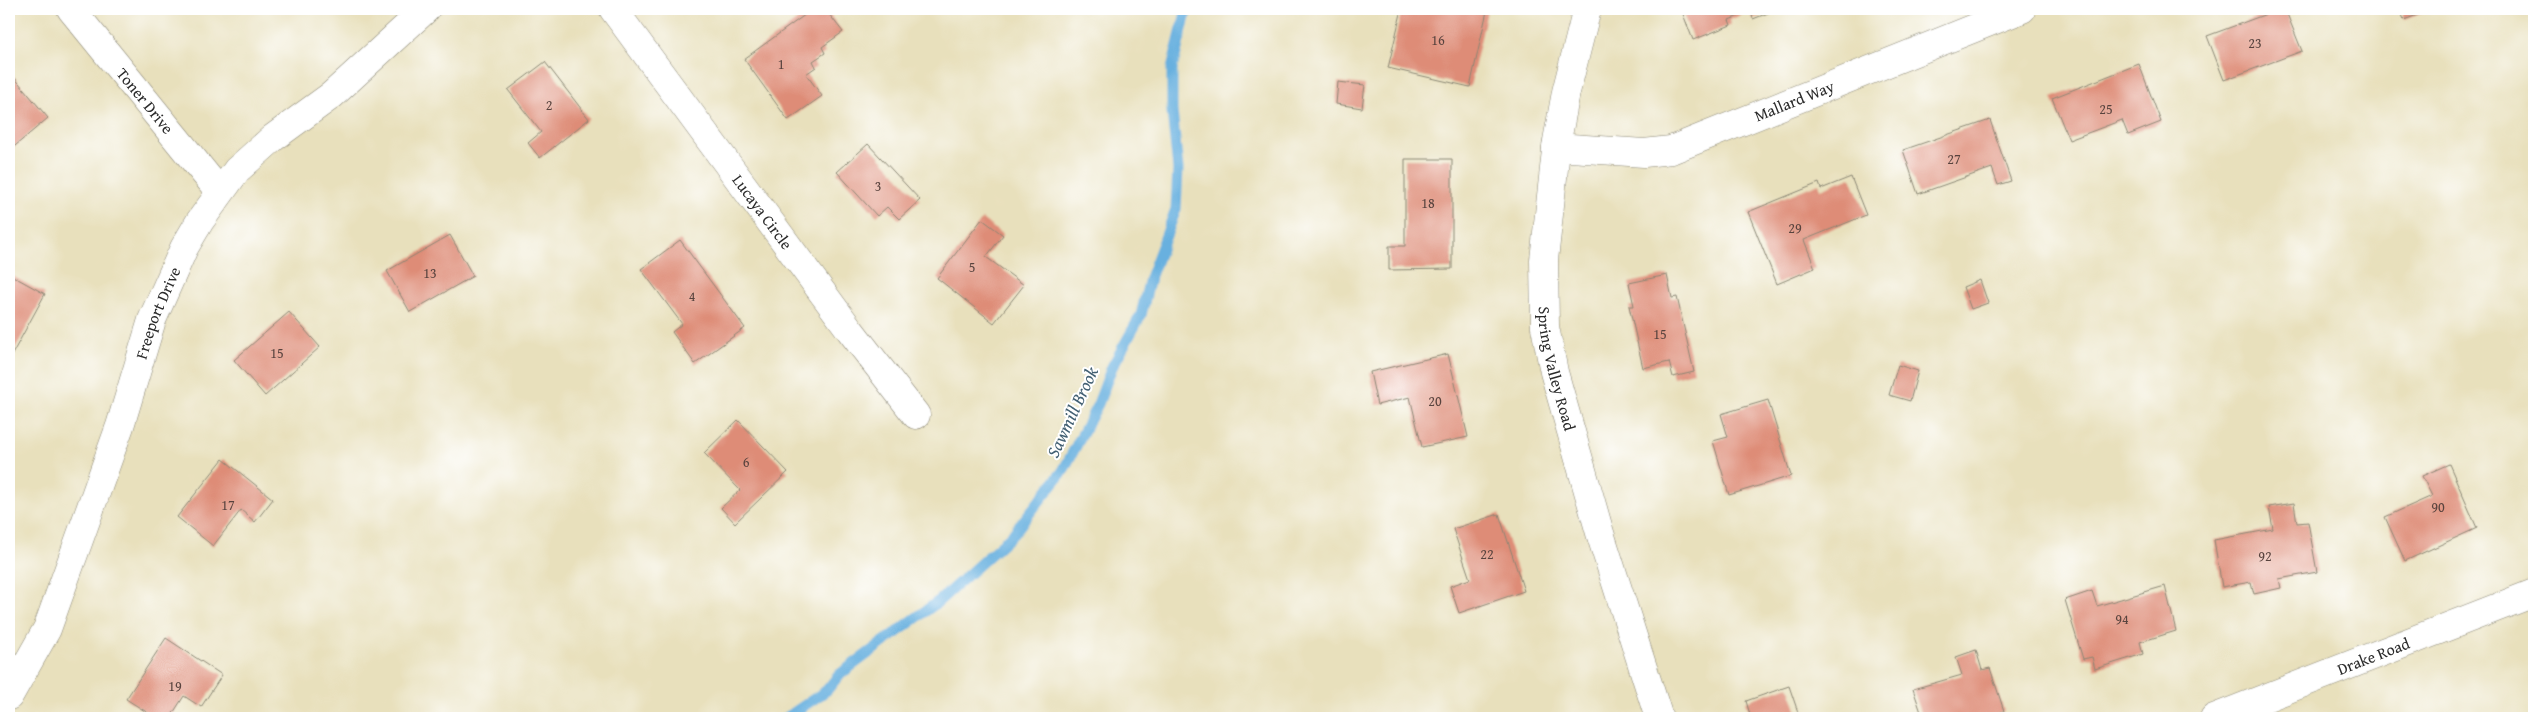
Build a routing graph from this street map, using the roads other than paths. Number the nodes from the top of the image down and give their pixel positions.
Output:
1 (71, 9) edge
2 (426, 9) edge
3 (612, 9) edge
4 (1587, 9) edge
5 (2022, 9) edge
6 (1556, 148) junction
7 (219, 191) junction
8 (916, 415) dead end
9 (2534, 593) edge
10 (9, 696) edge
11 (1660, 718) edge
12 (2214, 718) edge

1 - 7 street, Toner Drive
2 - 7 street, Freeport Drive
3 - 8 street, Lucaya Circle
4 - 6 street, Spring Valley Road
5 - 6 street, Mallard Way
6 - 11 street, Spring Valley Road
7 - 10 street, Freeport Drive
9 - 12 street, Drake Road

